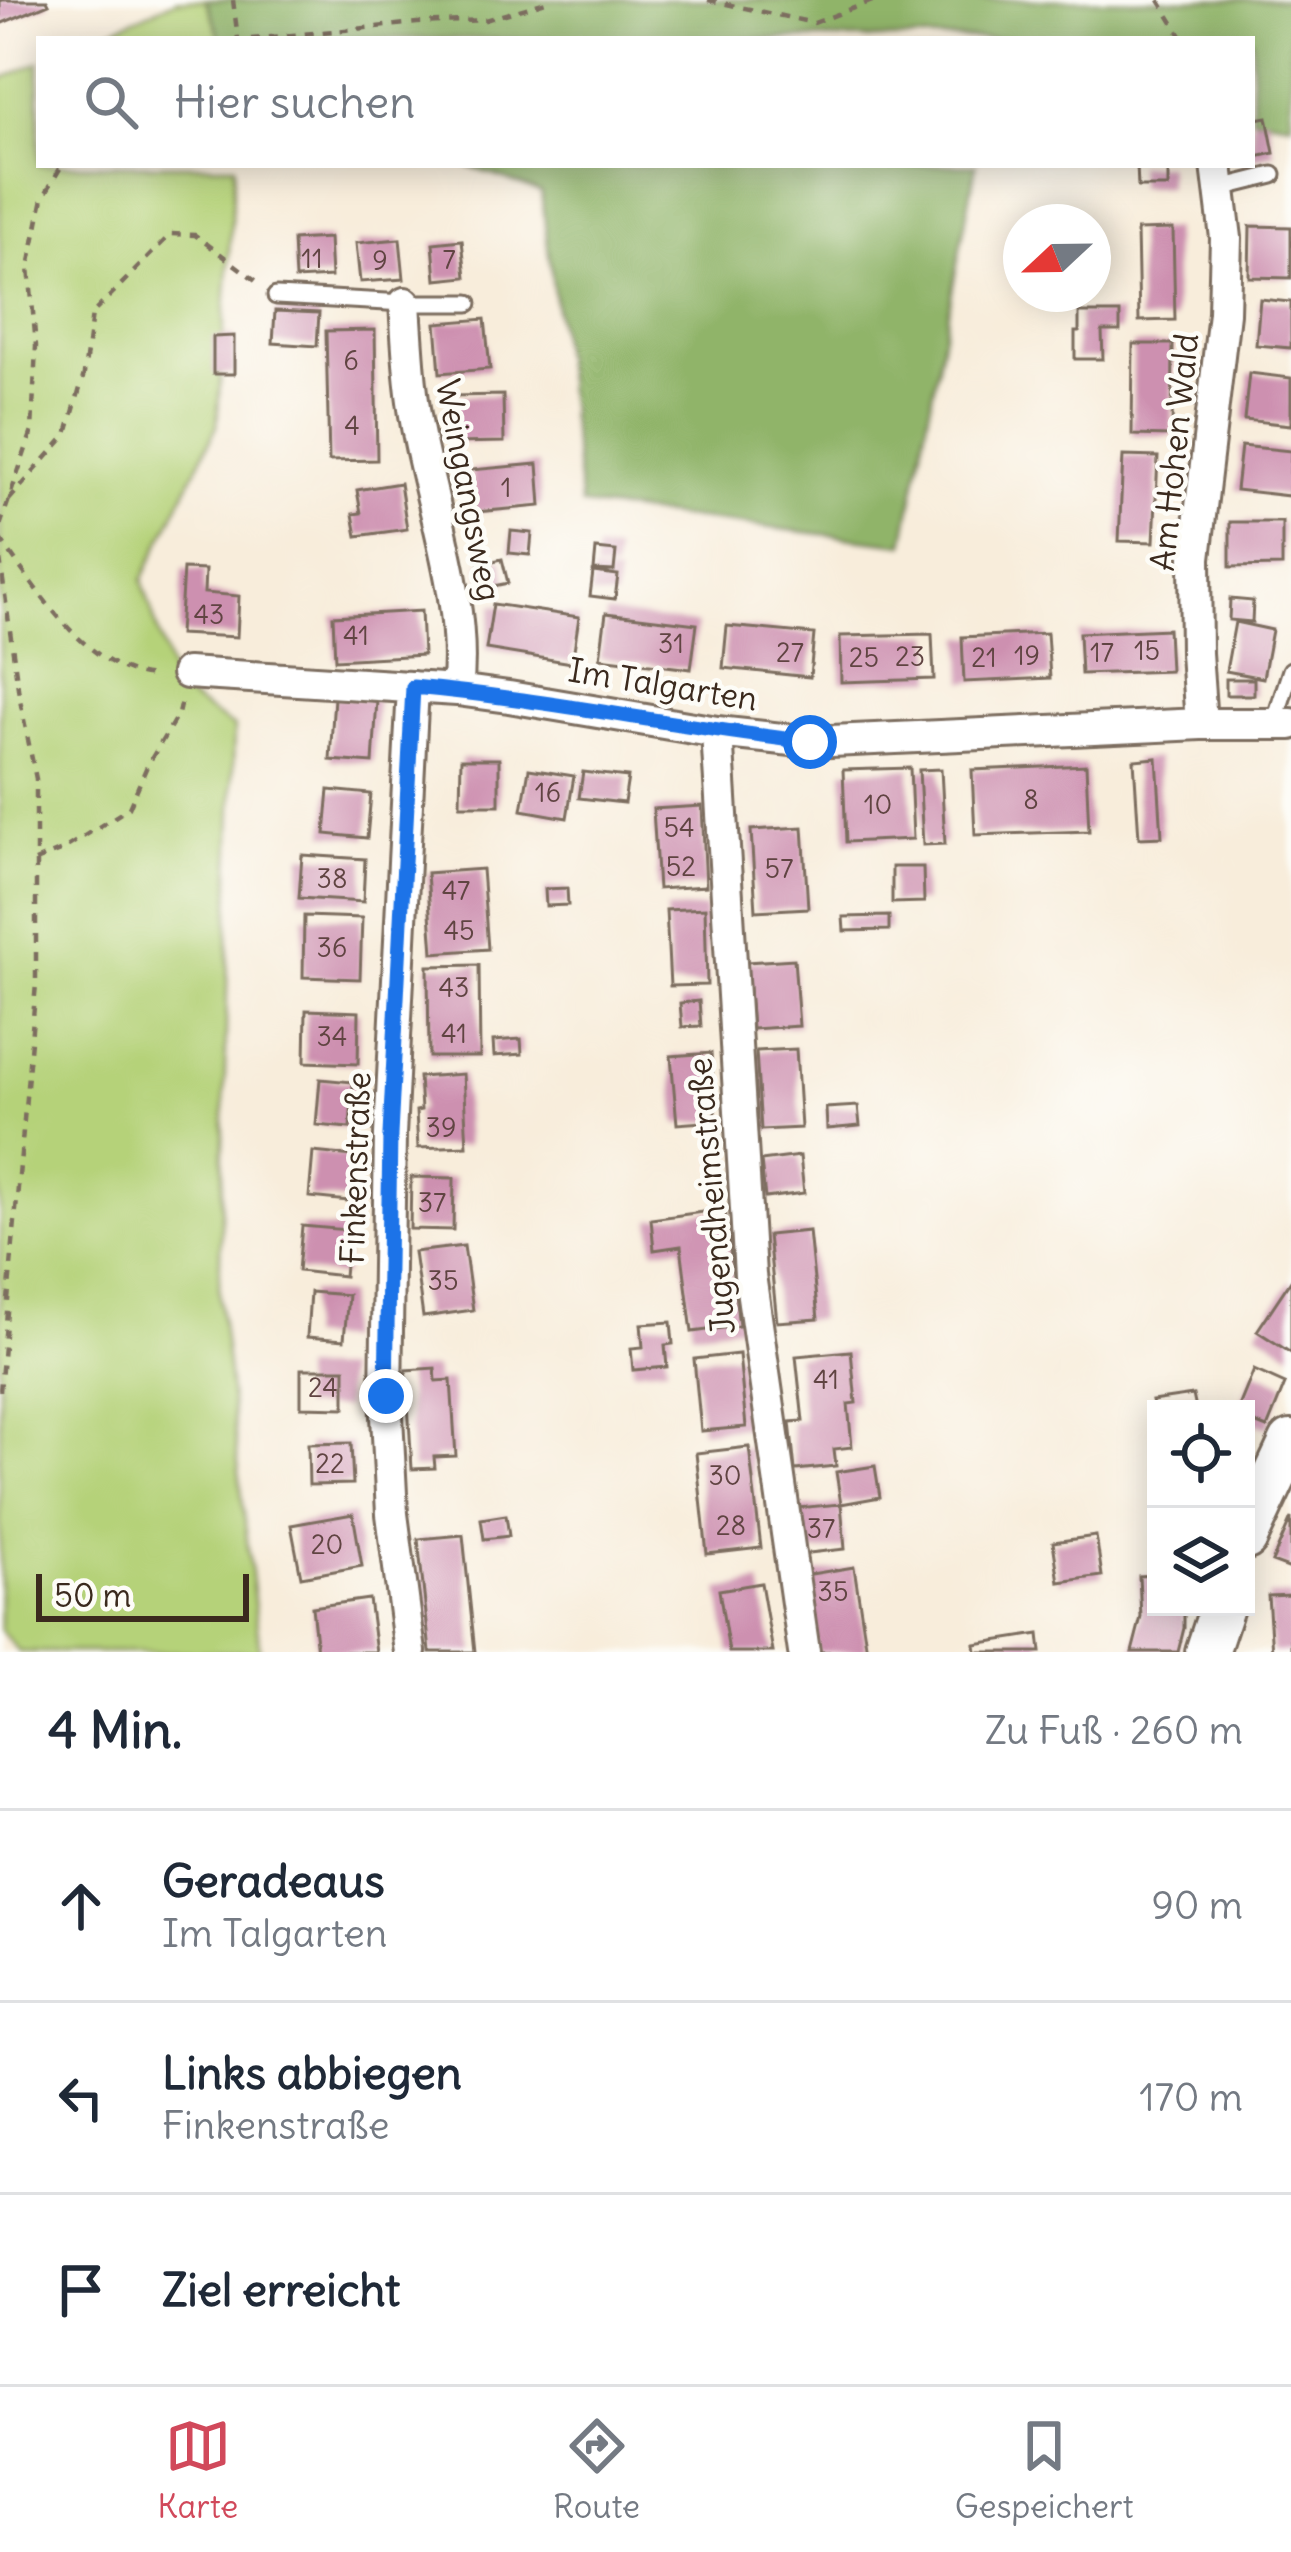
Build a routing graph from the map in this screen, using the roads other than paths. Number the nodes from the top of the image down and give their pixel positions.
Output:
1 (1274, 175) dead end
2 (1219, 177) edge
3 (276, 296) road end
4 (405, 303) junction
5 (470, 303) dead end
6 (1291, 670) edge
7 (174, 675) road end
8 (413, 687) junction
9 (457, 691) junction
10 (1282, 723) edge
11 (1201, 724) junction
12 (717, 732) junction
13 (1291, 1442) edge
14 (1255, 1519) edge
15 (1219, 1616) edge
16 (410, 1652) edge
17 (805, 1652) edge
18 (1207, 1652) edge

1 - 2 lane, Am Hohen Wald
2 - 11 street, Am Hohen Wald
3 - 4 lane
4 - 5 lane
4 - 9 street, Weingangsweg
6 - 10 lane, Im Talgarten
7 - 8 street, Im Talgarten
8 - 9 street, Im Talgarten
8 - 16 street, Finkenstraße
9 - 12 street, Im Talgarten
10 - 11 street, Im Talgarten
11 - 12 street, Im Talgarten
12 - 17 street, Jugendheimstraße
13 - 14 main road
15 - 18 main road

